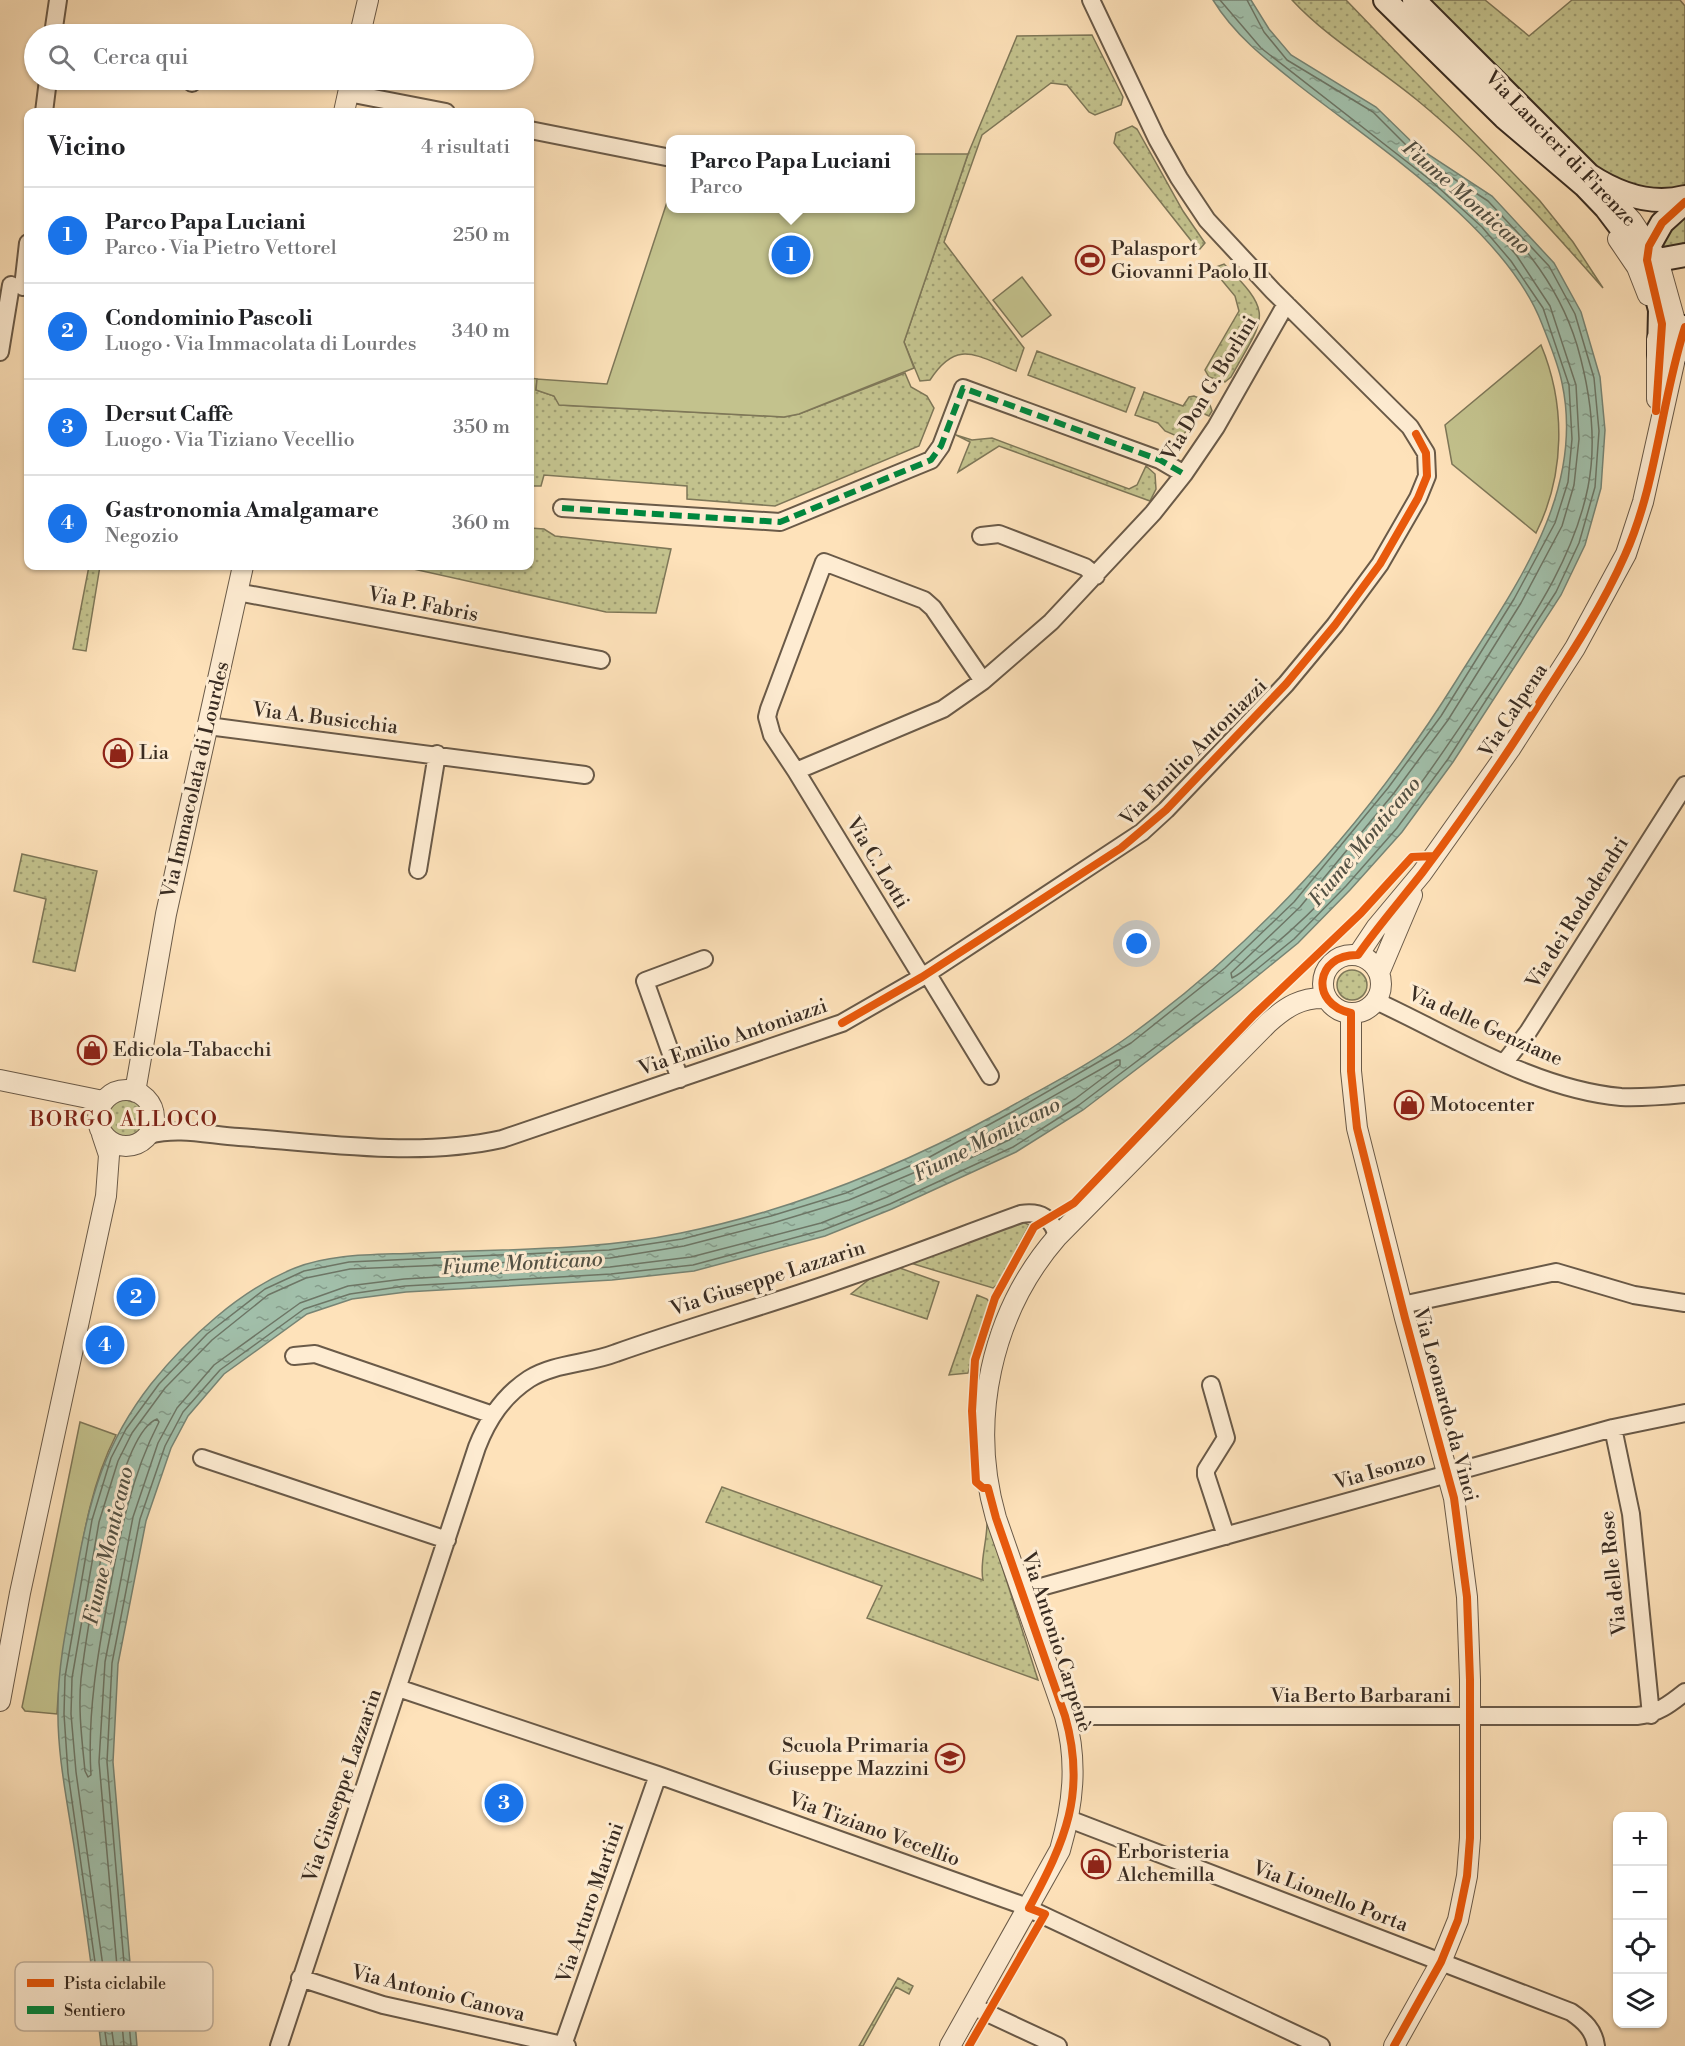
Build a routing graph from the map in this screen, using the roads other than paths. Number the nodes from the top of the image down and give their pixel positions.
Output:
1 (58, 0) edge
2 (368, 0) edge
3 (1091, 0) edge
4 (1385, 0) edge
5 (1414, 0) edge
6 (54, 24) edge
7 (362, 24) edge
8 (47, 90) edge
9 (348, 90) edge
10 (364, 90) edge
11 (44, 108) edge
12 (345, 108) edge
13 (431, 108) edge
14 (1504, 117) junction
15 (534, 131) edge
16 (666, 157) edge
17 (1589, 176) junction
18 (1685, 197) edge
19 (1685, 202) edge
20 (1652, 255) junction
21 (1685, 255) edge
22 (24, 257) edge
23 (16, 286) edge
24 (1286, 304) junction
25 (1685, 327) edge
26 (0, 352) edge
27 (1668, 354) junction
28 (1184, 474) junction
29 (562, 508) dead end
30 (981, 536) dead end
31 (242, 570) edge
32 (1096, 576) junction
33 (237, 592) junction
34 (602, 660) dead end
35 (983, 681) junction
36 (208, 726) junction
37 (437, 754) junction
38 (796, 771) junction
39 (585, 775) dead end
40 (1685, 784) edge
41 (418, 870) dead end
42 (1422, 873) junction
43 (1358, 955) junction
44 (704, 959) dead end
45 (1379, 973) junction
46 (925, 975) junction
47 (1326, 998) junction
48 (1376, 1001) junction
49 (1351, 1013) junction
50 (1504, 1063) junction
51 (990, 1076) dead end
52 (680, 1078) junction
53 (0, 1080) edge
54 (128, 1091) junction
55 (1685, 1094) edge
56 (101, 1105) junction
57 (151, 1132) junction
58 (102, 1134) junction
59 (109, 1178) junction
60 (1057, 1237) junction
61 (1685, 1303) edge
62 (1402, 1305) junction
63 (294, 1356) dead end
64 (1211, 1385) dead end
65 (1685, 1413) edge
66 (493, 1415) junction
67 (1613, 1428) junction
68 (202, 1458) dead end
69 (1448, 1474) junction
70 (1226, 1536) junction
71 (447, 1540) junction
72 (1023, 1592) junction
73 (398, 1688) junction
74 (1685, 1692) edge
75 (0, 1701) edge
76 (1651, 1715) junction
77 (1065, 1716) junction
78 (1469, 1718) junction
79 (658, 1775) junction
80 (1069, 1819) junction
81 (1029, 1908) junction
82 (1441, 1962) junction
83 (300, 1978) junction
84 (972, 2006) junction
85 (279, 2046) edge
86 (565, 2046) edge
87 (950, 2046) edge
88 (1058, 2046) edge
89 (1321, 2046) edge
90 (1394, 2046) edge
91 (1596, 2046) edge

1 - 6 street
2 - 7 street
3 - 24 street, Via Emilio Antoniazzi
4 - 14 main road, Via Lancieri di Firenze
5 - 17 main road, Via Lancieri di Firenze
8 - 11 street
9 - 12 street
10 - 13 street
14 - 20 main road, Via Lancieri di Firenze
14 - 27 street, Via Calpena
15 - 16 street
17 - 18 main road
17 - 20 street, Via Lancieri di Firenze
19 - 20 main road
20 - 21 main road
20 - 27 main road
22 - 23 street
23 - 26 street
24 - 28 street, Via Don G. Borlini
24 - 46 street, Via Emilio Antoniazzi
25 - 27 main road
27 - 42 street, Via Calpena
28 - 29 street
28 - 32 street, Via Don G. Borlini
30 - 32 street
31 - 33 street, Via Immacolata di Lourdes
32 - 35 street, Via Don G. Borlini
33 - 34 street, Via P. Fabris
33 - 36 street, Via Immacolata di Lourdes
35 - 38 street, Via Don G. Borlini
35 - 38 street
36 - 37 street, Via A. Busicchia
36 - 54 street, Via Immacolata di Lourdes
37 - 39 street, Via A. Busicchia
37 - 41 street
38 - 46 street, Via C. Lotti
40 - 50 street, Via dei Rododendri
42 - 43 street, Via Calpena
42 - 45 street, Via Calpena
43 - 45 street
43 - 47 street
44 - 52 street
45 - 48 street
46 - 51 street, Via C. Lotti
46 - 52 street, Via Emilio Antoniazzi
47 - 49 street
47 - 60 street, Via Antonio Carpenè
48 - 49 street
48 - 50 street, Via delle Genziane
49 - 62 street, Via Leonardo da Vinci
50 - 55 street, Via delle Genziane
52 - 57 street, Via Emilio Antoniazzi
53 - 56 street
54 - 56 street
54 - 57 street
56 - 58 street
57 - 58 street
57 - 59 street
58 - 59 street
59 - 75 street
60 - 66 street, Via Giuseppe Lazzarin
60 - 72 street, Via Antonio Carpenè
61 - 62 street
62 - 69 street, Via Leonardo da Vinci
63 - 66 street
64 - 70 street
65 - 67 street, Via Isonzo
66 - 71 street, Via Giuseppe Lazzarin
67 - 69 street, Via Isonzo
67 - 76 street, Via delle Rose
68 - 71 street
69 - 70 street, Via Isonzo
69 - 78 street, Via Leonardo da Vinci
70 - 72 street, Via Isonzo
71 - 73 street, Via Giuseppe Lazzarin
72 - 77 street, Via Antonio Carpenè
73 - 79 street, Via Tiziano Vecellio
73 - 83 street, Via Giuseppe Lazzarin
74 - 76 street
76 - 78 street, Via Berto Barbarani
77 - 78 street, Via Berto Barbarani
77 - 80 street, Via Antonio Carpenè
78 - 82 street, Via Leonardo da Vinci
79 - 81 street, Via Tiziano Vecellio
79 - 86 street, Via Arturo Martini
80 - 81 street, Via Antonio Carpenè
80 - 82 street, Via Lionello Porta
81 - 84 street, Via Antonio Carpenè
81 - 89 street, Via Tiziano Vecellio
82 - 90 street, Via Leonardo da Vinci
82 - 91 street, Via Lionello Porta
83 - 85 street, Via Giuseppe Lazzarin
83 - 86 street, Via Antonio Canova
84 - 87 street, Via Antonio Carpenè
84 - 88 street

